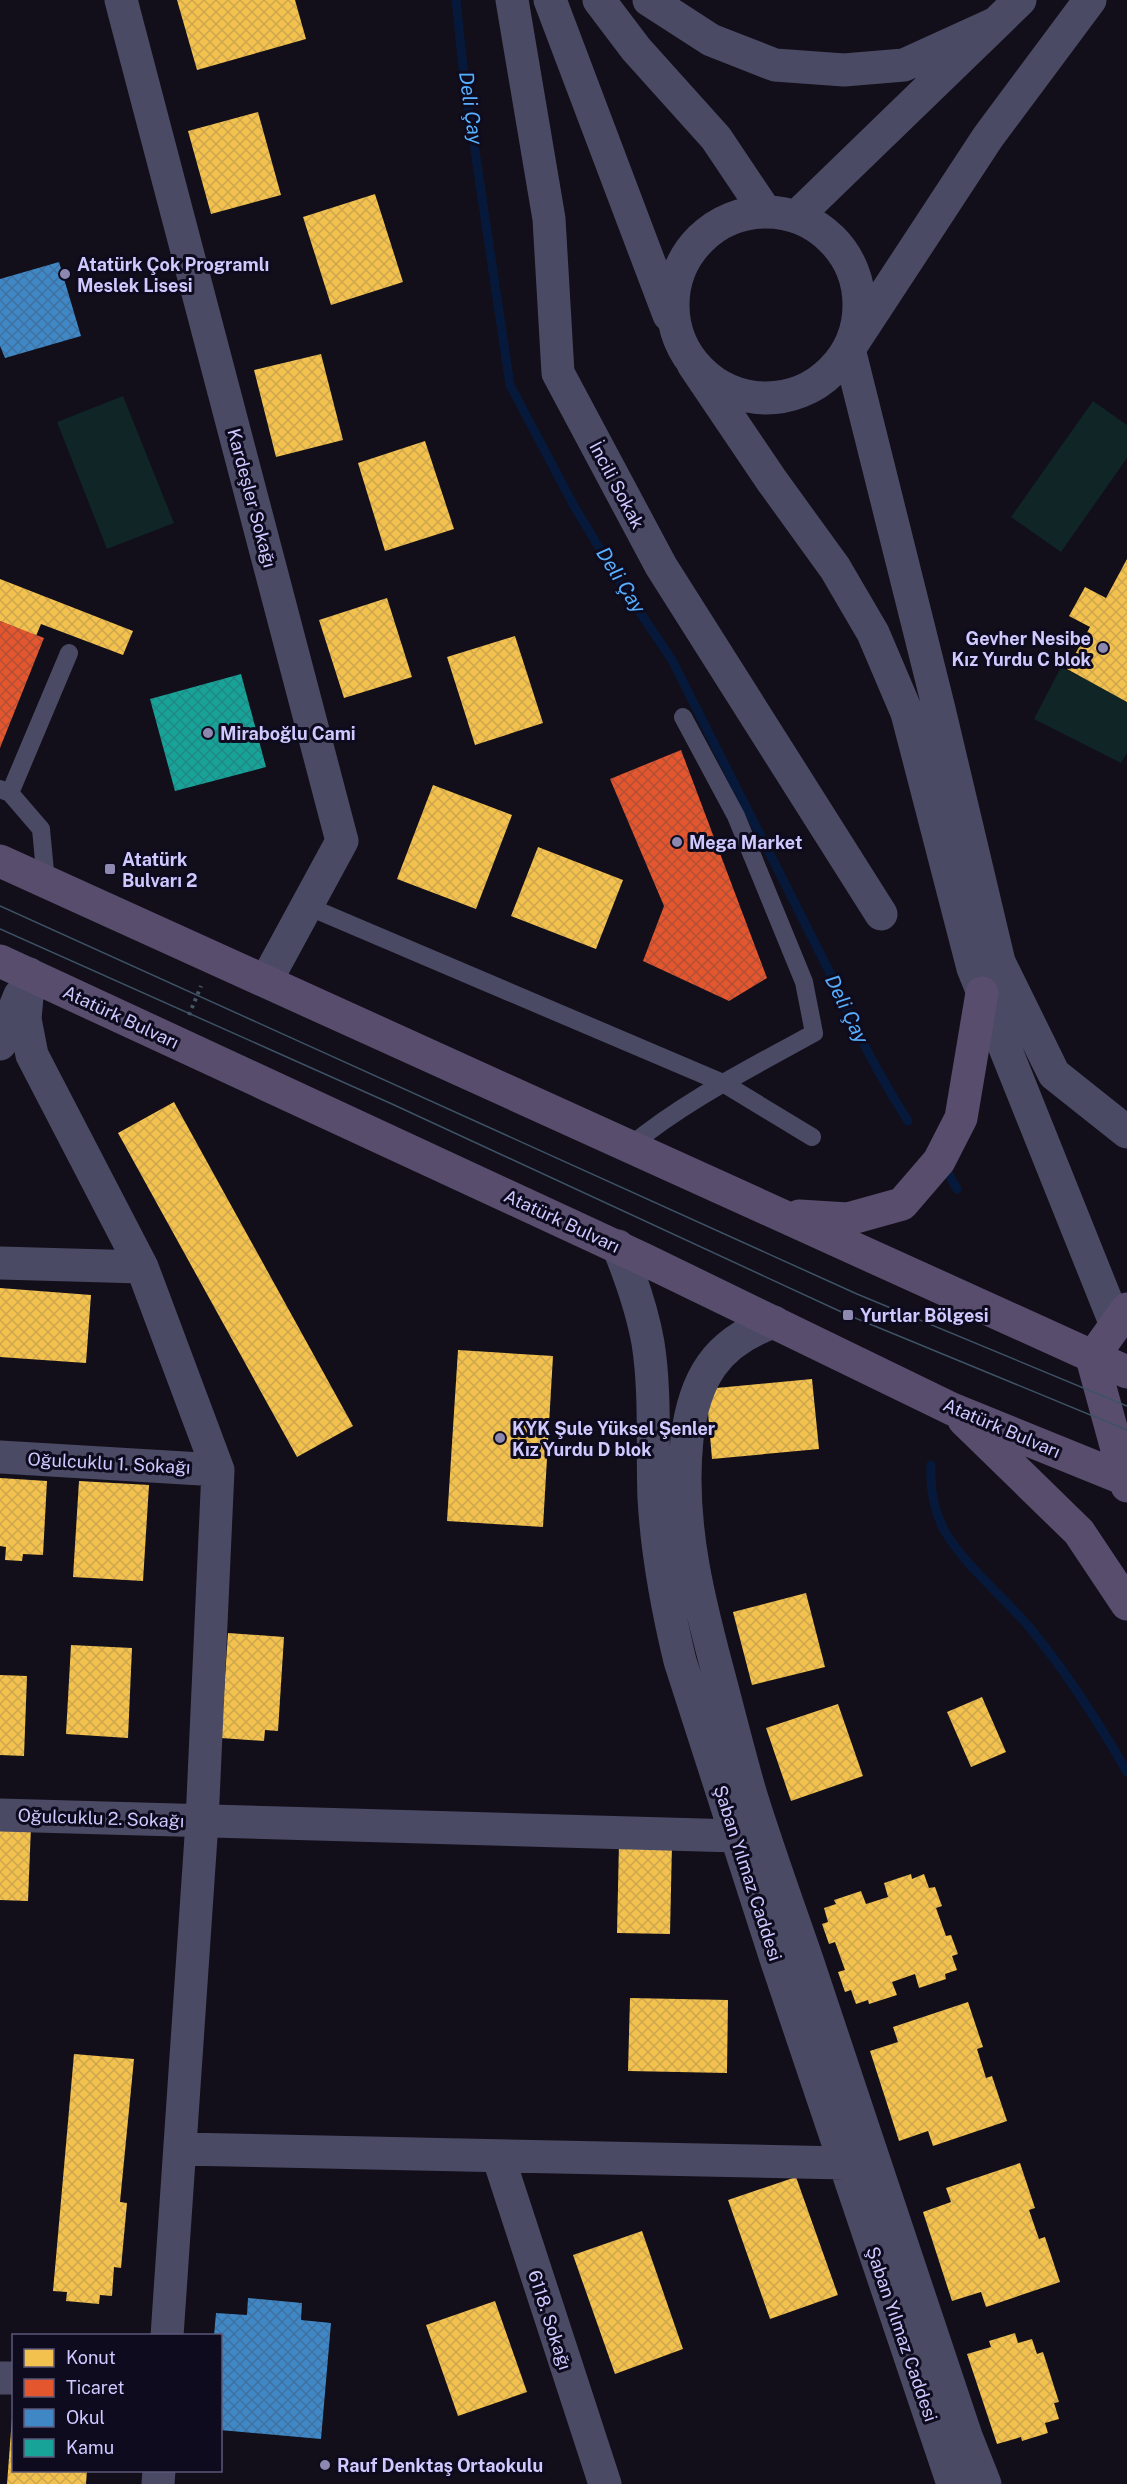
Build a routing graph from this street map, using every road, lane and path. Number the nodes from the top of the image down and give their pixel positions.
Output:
1 (121, 0) edge
2 (512, 0) edge
3 (550, 0) edge
4 (599, 0) edge
5 (649, 0) edge
6 (1020, 0) edge
7 (1090, 0) edge
8 (994, 24) junction
9 (765, 211) junction
10 (797, 216) junction
11 (849, 349) junction
12 (686, 351) junction
13 (69, 653) dead end
14 (683, 717) dead end
15 (5, 791) edge
16 (0, 861) edge
17 (46, 882) junction
18 (307, 906) junction
19 (881, 914) dead end
20 (213, 957) junction
21 (14, 968) edge
22 (266, 981) junction
23 (982, 993) junction
24 (177, 1043) junction
25 (0, 1044) edge
26 (723, 1083) junction
27 (1127, 1132) edge
28 (812, 1137) dead end
29 (629, 1147) junction
30 (776, 1214) junction
31 (618, 1246) junction
32 (0, 1263) edge
33 (142, 1267) junction
34 (1121, 1317) edge
35 (774, 1322) junction
36 (1092, 1358) junction
37 (1127, 1372) edge
38 (952, 1409) junction
39 (0, 1457) edge
40 (218, 1470) junction
41 (1126, 1482) edge
42 (1127, 1604) edge
43 (0, 1815) edge
44 (202, 1822) junction
45 (736, 1836) junction
46 (180, 2149) junction
47 (498, 2156) junction
48 (845, 2163) junction
49 (167, 2334) edge
50 (605, 2484) edge
51 (953, 2484) edge
52 (985, 2484) edge

1 - 18 street, Kardeşler Sokağı
2 - 19 street, İncili Sokak
3 - 12 street
4 - 9 street
5 - 8 street
6 - 8 street
7 - 11 street
8 - 10 street
9 - 10 street
9 - 12 street
10 - 11 street
11 - 12 street
11 - 27 street
12 - 23 street
13 - 15 lane
14 - 26 lane
15 - 17 lane
16 - 17 main road
17 - 20 main road
18 - 22 street, Kardeşler Sokağı
18 - 26 lane
20 - 22 main road
20 - 24 path
21 - 24 main road, Atatürk Bulvarı
21 - 25 street
21 - 33 street
22 - 29 main road
23 - 30 main road
23 - 34 street
24 - 31 main road, Atatürk Bulvarı
26 - 28 lane
26 - 29 lane
29 - 30 main road
30 - 36 main road
31 - 35 main road, Atatürk Bulvarı
31 - 45 street, Şaban Yılmaz Caddesi
32 - 33 street
33 - 40 street
34 - 36 main road
35 - 38 main road, Atatürk Bulvarı
35 - 52 street, Şaban Yılmaz Caddesi
36 - 37 main road
36 - 41 main road
38 - 41 main road, Atatürk Bulvarı
38 - 42 main road
39 - 40 street, Oğulcuklu 1. Sokağı
40 - 44 street
43 - 44 street, Oğulcuklu 2. Sokağı
44 - 45 street, Oğulcuklu 2. Sokağı
44 - 46 street
45 - 48 street, Şaban Yılmaz Caddesi
46 - 47 street
46 - 49 street
47 - 48 street
47 - 50 street, 6118. Sokağı
48 - 51 street, Şaban Yılmaz Caddesi

